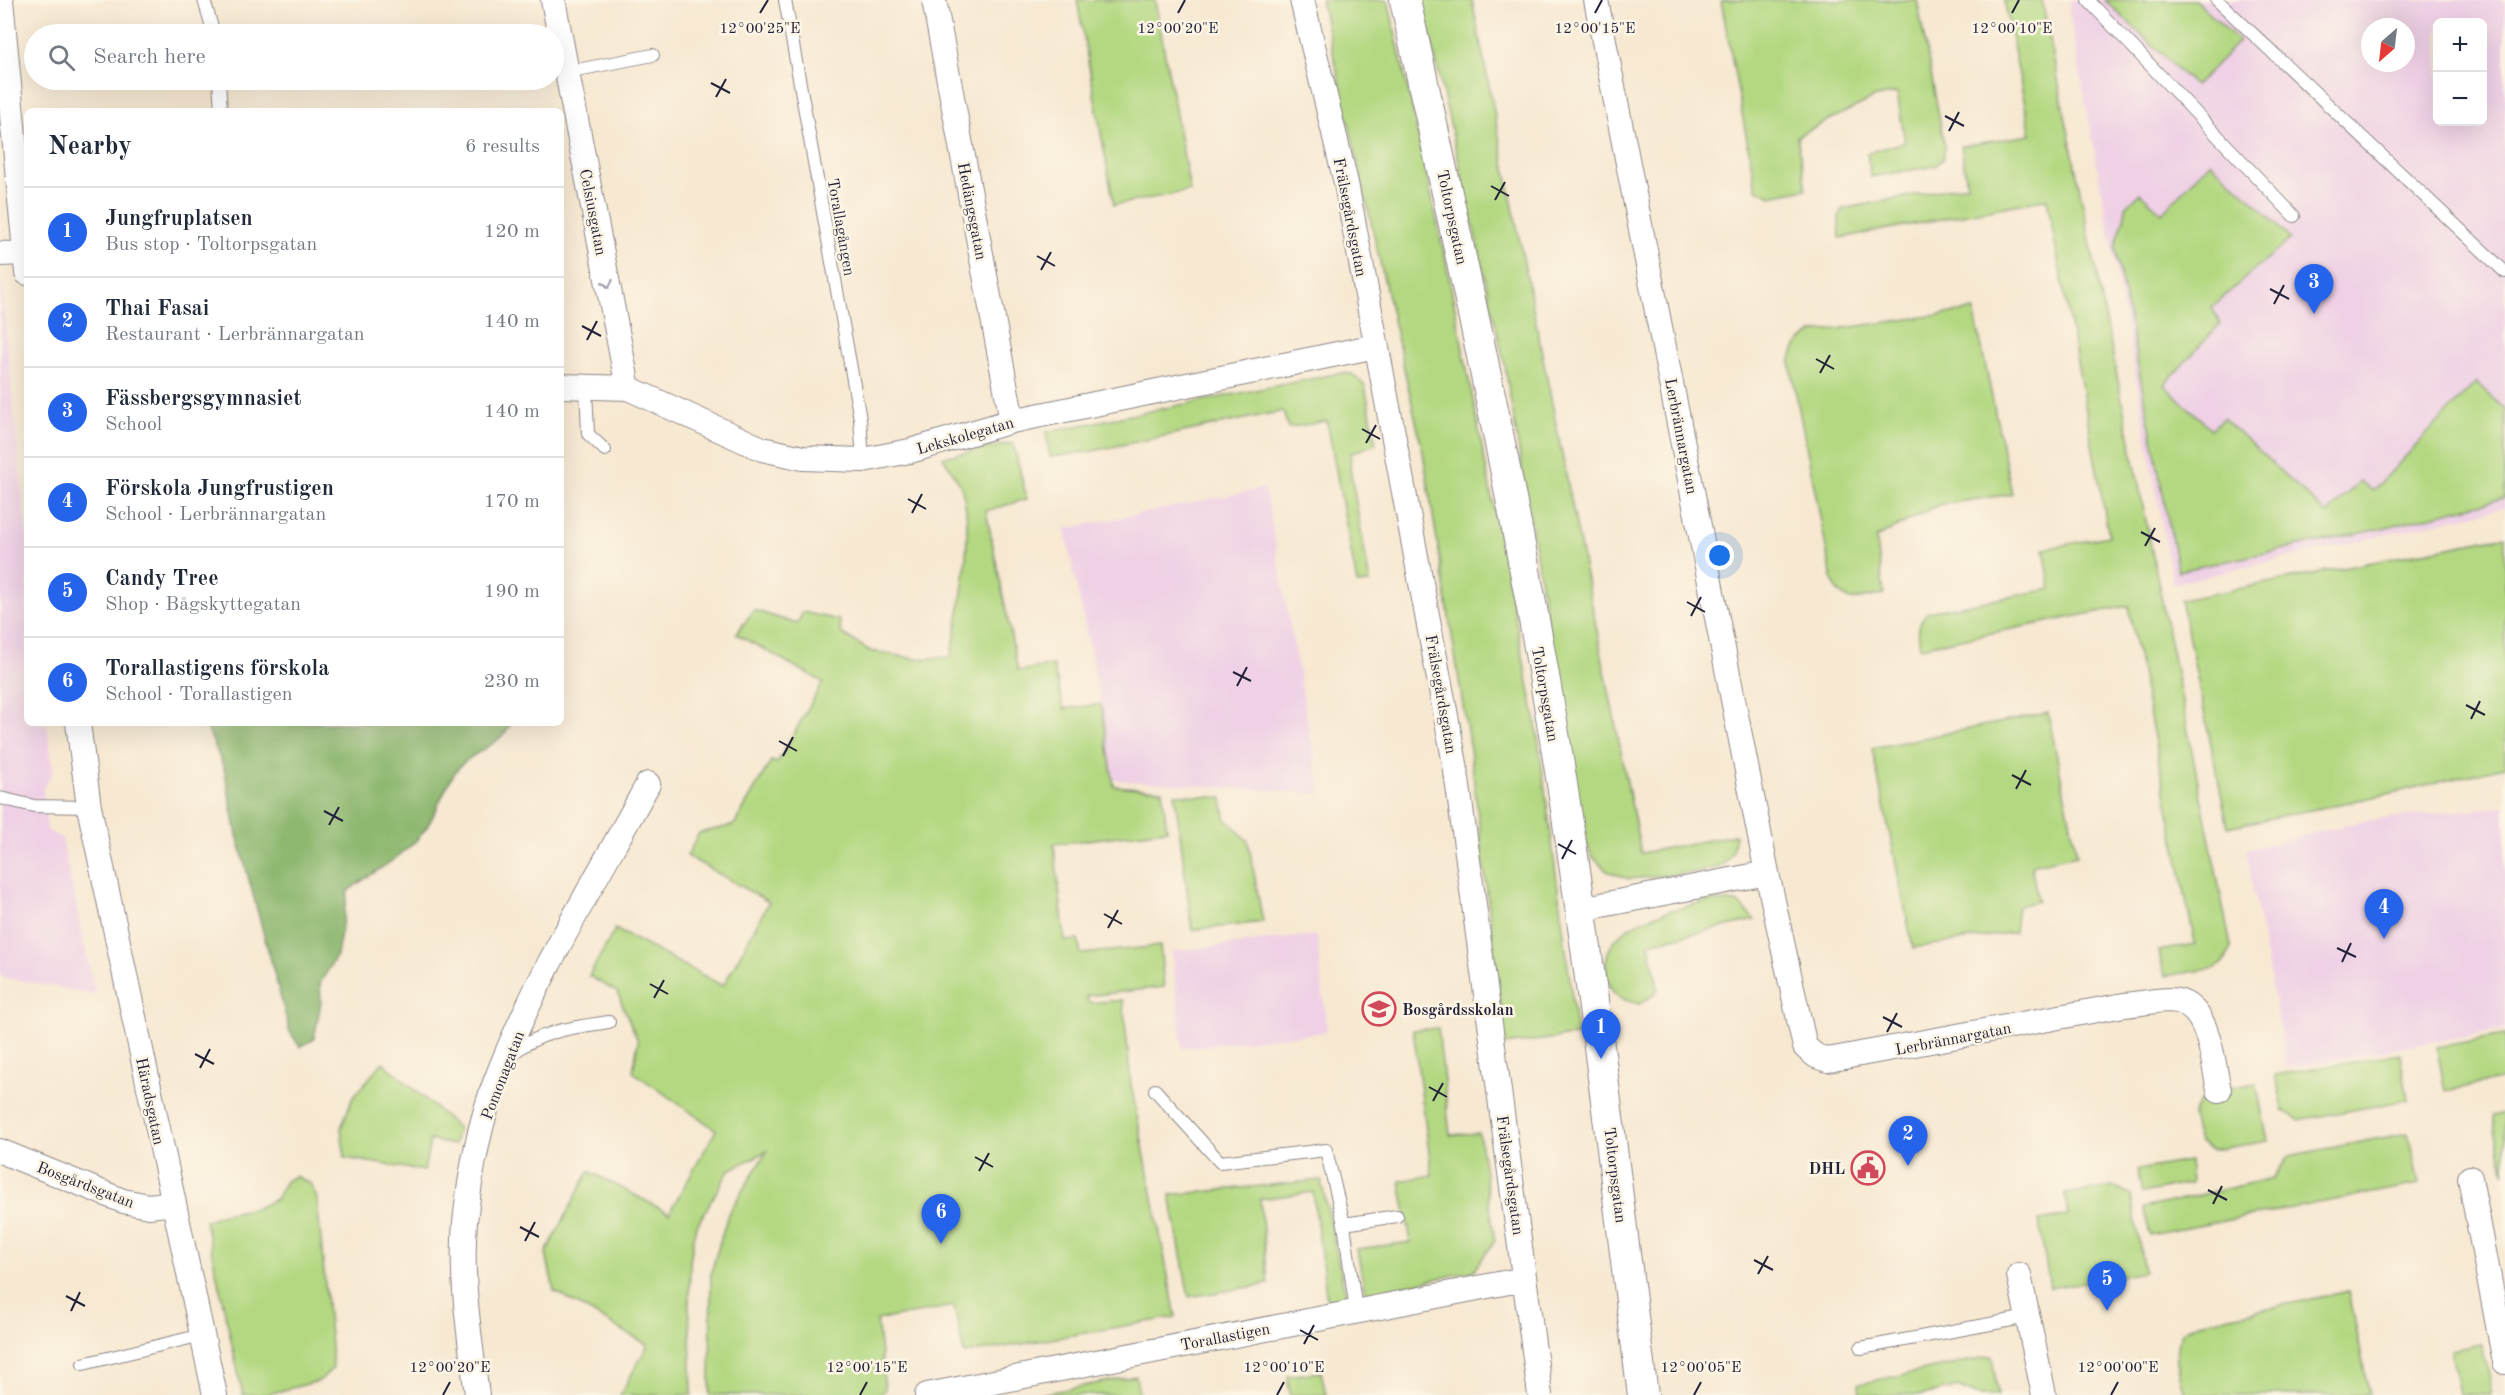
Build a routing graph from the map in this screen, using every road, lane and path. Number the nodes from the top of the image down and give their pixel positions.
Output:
1 (1, 0) edge
2 (204, 0) edge
3 (553, 0) edge
4 (785, 0) edge
5 (934, 0) edge
6 (1302, 0) edge
7 (1405, 0) edge
8 (1596, 0) edge
9 (2088, 0) edge
10 (2217, 0) edge
11 (211, 24) edge
12 (558, 24) edge
13 (653, 55) dead end
14 (564, 57) edge
15 (567, 72) junction
16 (220, 90) edge
17 (221, 108) edge
18 (2294, 216) dead end
19 (24, 242) edge
20 (0, 254) edge
21 (24, 262) edge
22 (2505, 272) edge
23 (1376, 346) junction
24 (564, 386) edge
25 (586, 387) junction
26 (628, 388) junction
27 (1012, 421) junction
28 (605, 450) dead end
29 (863, 460) junction
30 (78, 726) edge
31 (648, 784) dead end
32 (0, 798) edge
33 (89, 807) junction
34 (1767, 873) junction
35 (1581, 909) junction
36 (609, 1022) dead end
37 (504, 1062) junction
38 (1155, 1090) dead end
39 (2219, 1090) dead end
40 (0, 1151) edge
41 (2470, 1178) dead end
42 (173, 1203) junction
43 (1397, 1216) dead end
44 (1344, 1224) junction
45 (2019, 1275) dead end
46 (1524, 1279) junction
47 (1356, 1311) junction
48 (2028, 1317) junction
49 (202, 1335) junction
50 (1861, 1348) dead end
51 (2505, 1362) edge
52 (83, 1364) dead end
53 (215, 1395) edge
54 (477, 1395) edge
55 (927, 1395) edge
56 (1540, 1395) edge
57 (1643, 1395) edge
58 (2044, 1395) edge

1 - 19 street
2 - 11 lane
3 - 12 street, Celsiusgatan
4 - 29 lane, Torallagången
5 - 27 street, Hedängsgatan
6 - 23 street, Frälsegårdsgatan
7 - 35 street, Toltorpsgatan
8 - 34 street, Lerbrännargatan
9 - 18 lane
10 - 22 lane
13 - 15 lane
14 - 15 street, Celsiusgatan
15 -> 26 street, Celsiusgatan
16 - 17 lane
20 - 21 street
23 - 27 street, Lekskolegatan
23 - 46 street, Frälsegårdsgatan
24 - 25 street, Lekskolegatan
25 - 26 street, Lekskolegatan
25 - 28 lane
26 - 29 street, Lekskolegatan
27 - 29 street, Lekskolegatan
30 - 33 street, Häradsgatan
31 - 37 street, Pomonagatan
32 - 33 lane
33 - 42 street, Häradsgatan
34 - 35 street
34 - 39 street, Lerbrännargatan
35 - 57 street, Toltorpsgatan
36 - 37 lane
37 - 54 street, Pomonagatan
38 - 44 lane
40 - 42 street, Bosgårdsgatan
41 - 51 street
42 - 49 street, Häradsgatan
43 - 44 lane
44 - 47 lane
45 - 48 street
46 - 47 street, Torallastigen
46 - 56 street, Frälsegårdsgatan
47 - 55 street, Torallastigen
48 - 50 lane
48 - 58 street
49 - 52 lane
49 - 53 street, Häradsgatan

